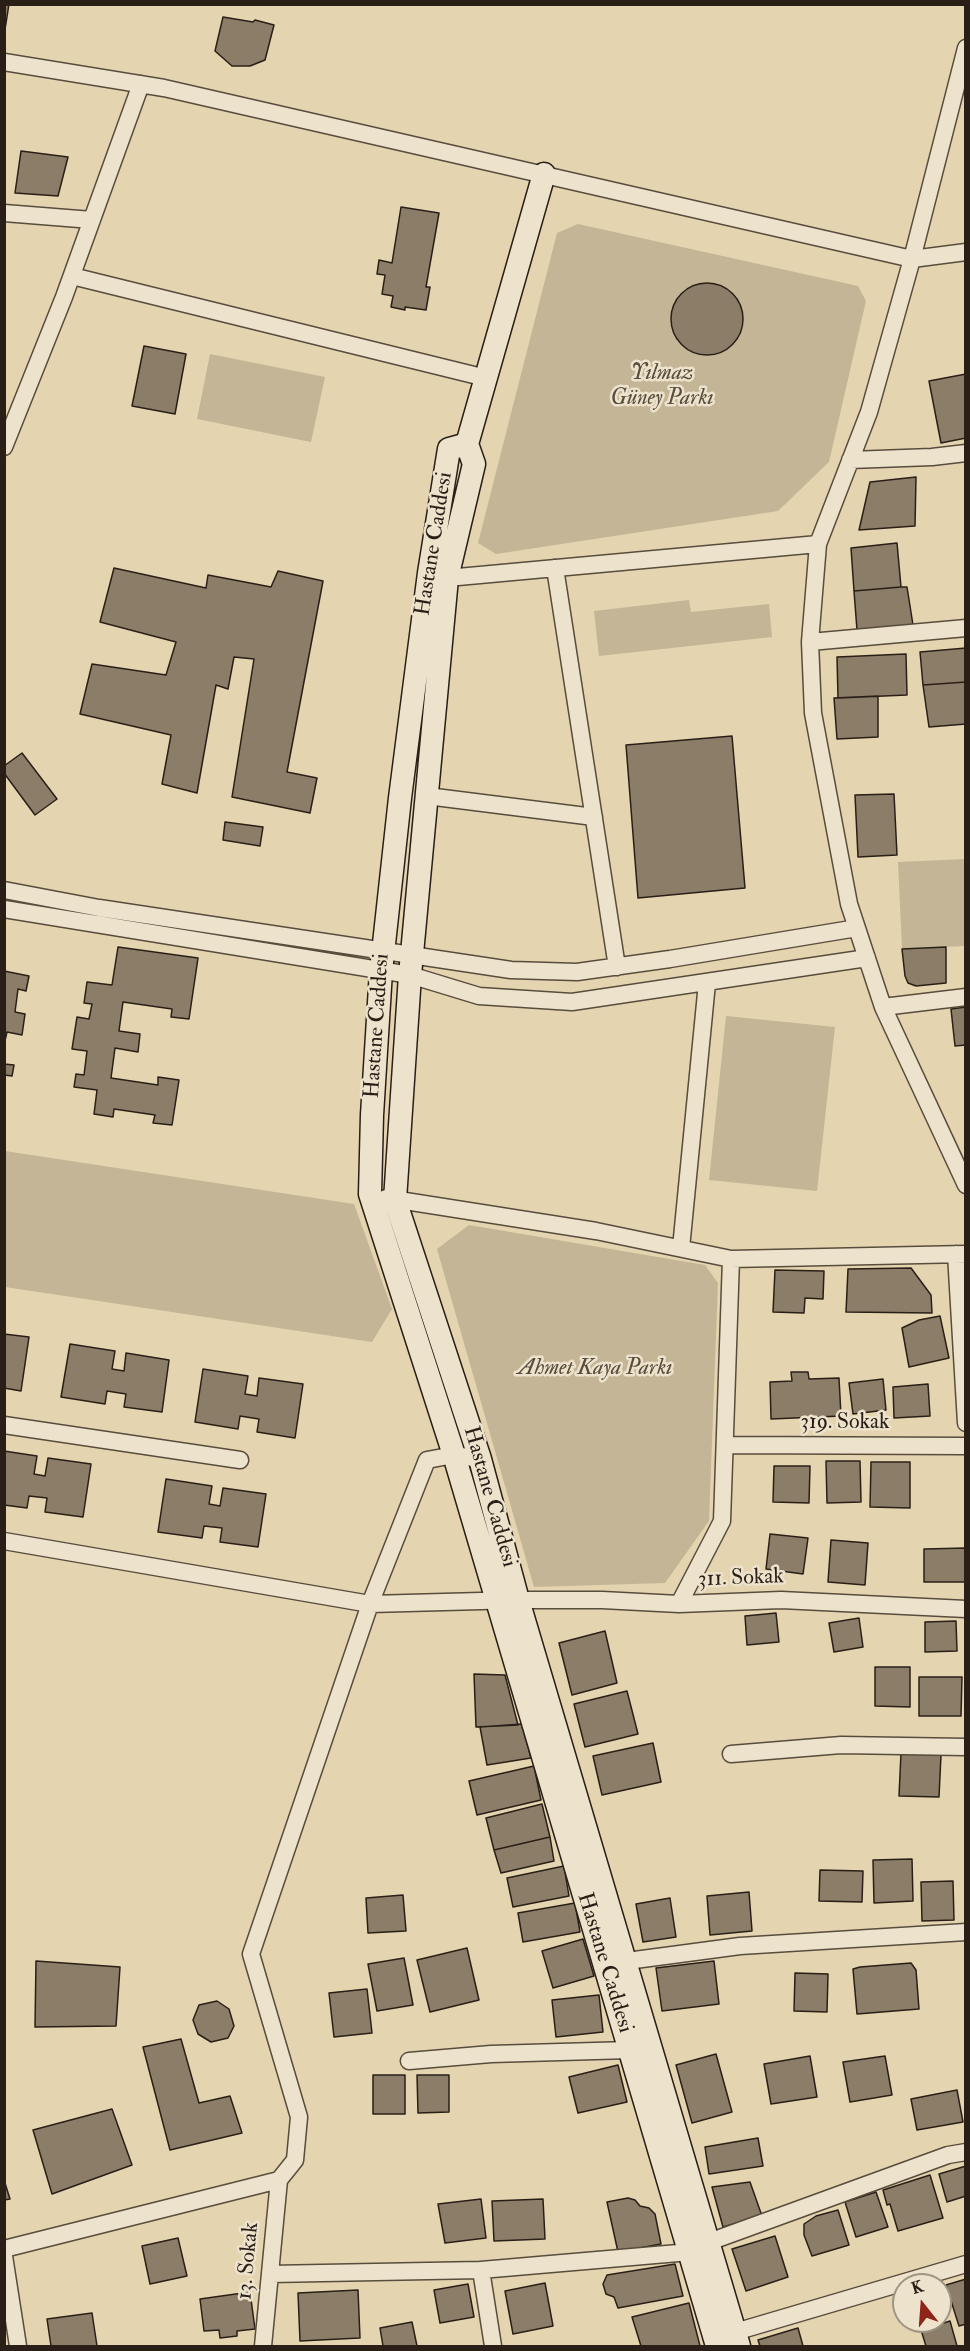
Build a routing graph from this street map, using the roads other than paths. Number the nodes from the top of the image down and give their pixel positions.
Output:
1 (966, 48) edge
2 (4, 62) edge
3 (141, 84) junction
4 (544, 174) junction
5 (4, 213) edge
6 (92, 220) junction
7 (966, 252) edge
8 (912, 259) junction
9 (72, 276) junction
10 (486, 378) junction
11 (4, 447) edge
12 (966, 453) edge
13 (850, 460) junction
14 (818, 544) junction
15 (555, 568) junction
16 (438, 576) junction
17 (966, 628) edge
18 (810, 642) junction
19 (427, 796) junction
20 (594, 817) junction
21 (4, 890) edge
22 (4, 909) edge
23 (857, 928) junction
24 (867, 958) junction
25 (382, 961) junction
26 (411, 966) junction
27 (617, 967) junction
28 (707, 983) junction
29 (966, 997) edge
30 (883, 1007) junction
31 (966, 1185) edge
32 (370, 1194) junction
33 (395, 1200) junction
34 (681, 1248) junction
35 (961, 1254) edge
36 (731, 1259) junction
37 (966, 1423) edge
38 (4, 1425) edge
39 (725, 1445) junction
40 (966, 1446) edge
41 (454, 1455) junction
42 (480, 1459) junction
43 (240, 1460) dead end
44 (4, 1541) edge
45 (507, 1601) junction
46 (370, 1604) junction
47 (679, 1604) junction
48 (966, 1609) edge
49 (966, 1747) edge
50 (730, 1754) dead end
51 (966, 1932) edge
52 (627, 1961) junction
53 (630, 2050) junction
54 (409, 2061) dead end
55 (966, 2152) edge
56 (279, 2180) junction
57 (699, 2247) junction
58 (4, 2249) edge
59 (4, 2256) edge
60 (966, 2264) edge
61 (481, 2270) junction
62 (270, 2274) junction
63 (737, 2339) edge
64 (18, 2346) edge
65 (263, 2346) edge
66 (493, 2346) edge
67 (717, 2346) edge

1 - 8 street
2 - 3 street
3 - 4 street
3 - 6 street
4 - 8 street
4 - 10 main road
5 - 6 street
6 - 9 street
7 - 8 street
8 - 13 street
9 - 10 street
9 - 11 street
10 - 16 main road, Hastane Caddesi
12 - 13 street
13 - 14 street
14 - 15 street
14 - 18 street
15 - 16 street
15 - 20 street
16 - 19 main road, Hastane Caddesi
16 - 25 main road, Hastane Caddesi
17 - 18 street
18 - 23 street
19 - 20 street
19 - 26 main road, Hastane Caddesi
20 - 27 street
21 - 25 street
22 - 25 street
23 - 24 street
23 - 27 street
24 - 28 street
24 - 30 street
25 - 26 street
25 - 32 main road, Hastane Caddesi
26 - 27 street
26 - 28 street
26 - 33 main road, Hastane Caddesi
28 - 34 street
29 - 30 street
30 - 31 street
32 - 33 street
32 - 41 main road, Hastane Caddesi
33 - 34 street
33 - 42 main road, Hastane Caddesi
34 - 36 street
35 - 36 street
35 - 37 street
36 - 39 street
38 - 43 street
39 - 40 street, 319. Sokak
39 - 47 street
41 - 42 street
41 - 45 main road, Hastane Caddesi
41 - 46 street
42 - 45 main road, Hastane Caddesi
44 - 46 street, 311. Sokak
45 - 46 street, 311. Sokak
45 - 47 street, 311. Sokak
45 - 52 main road, Hastane Caddesi
45 - 53 main road, Hastane Caddesi
46 - 56 street
47 - 48 street, 311. Sokak
49 - 50 street
51 - 52 street
52 - 57 main road, Hastane Caddesi
53 - 54 street
53 - 57 main road, Hastane Caddesi
55 - 57 street
56 - 58 street
56 - 62 street, 13. Sokak
57 - 61 street
57 - 63 main road, Hastane Caddesi
57 - 67 main road, Hastane Caddesi
59 - 64 street
60 - 63 street
61 - 62 street
61 - 66 street
62 - 65 street, 13. Sokak

